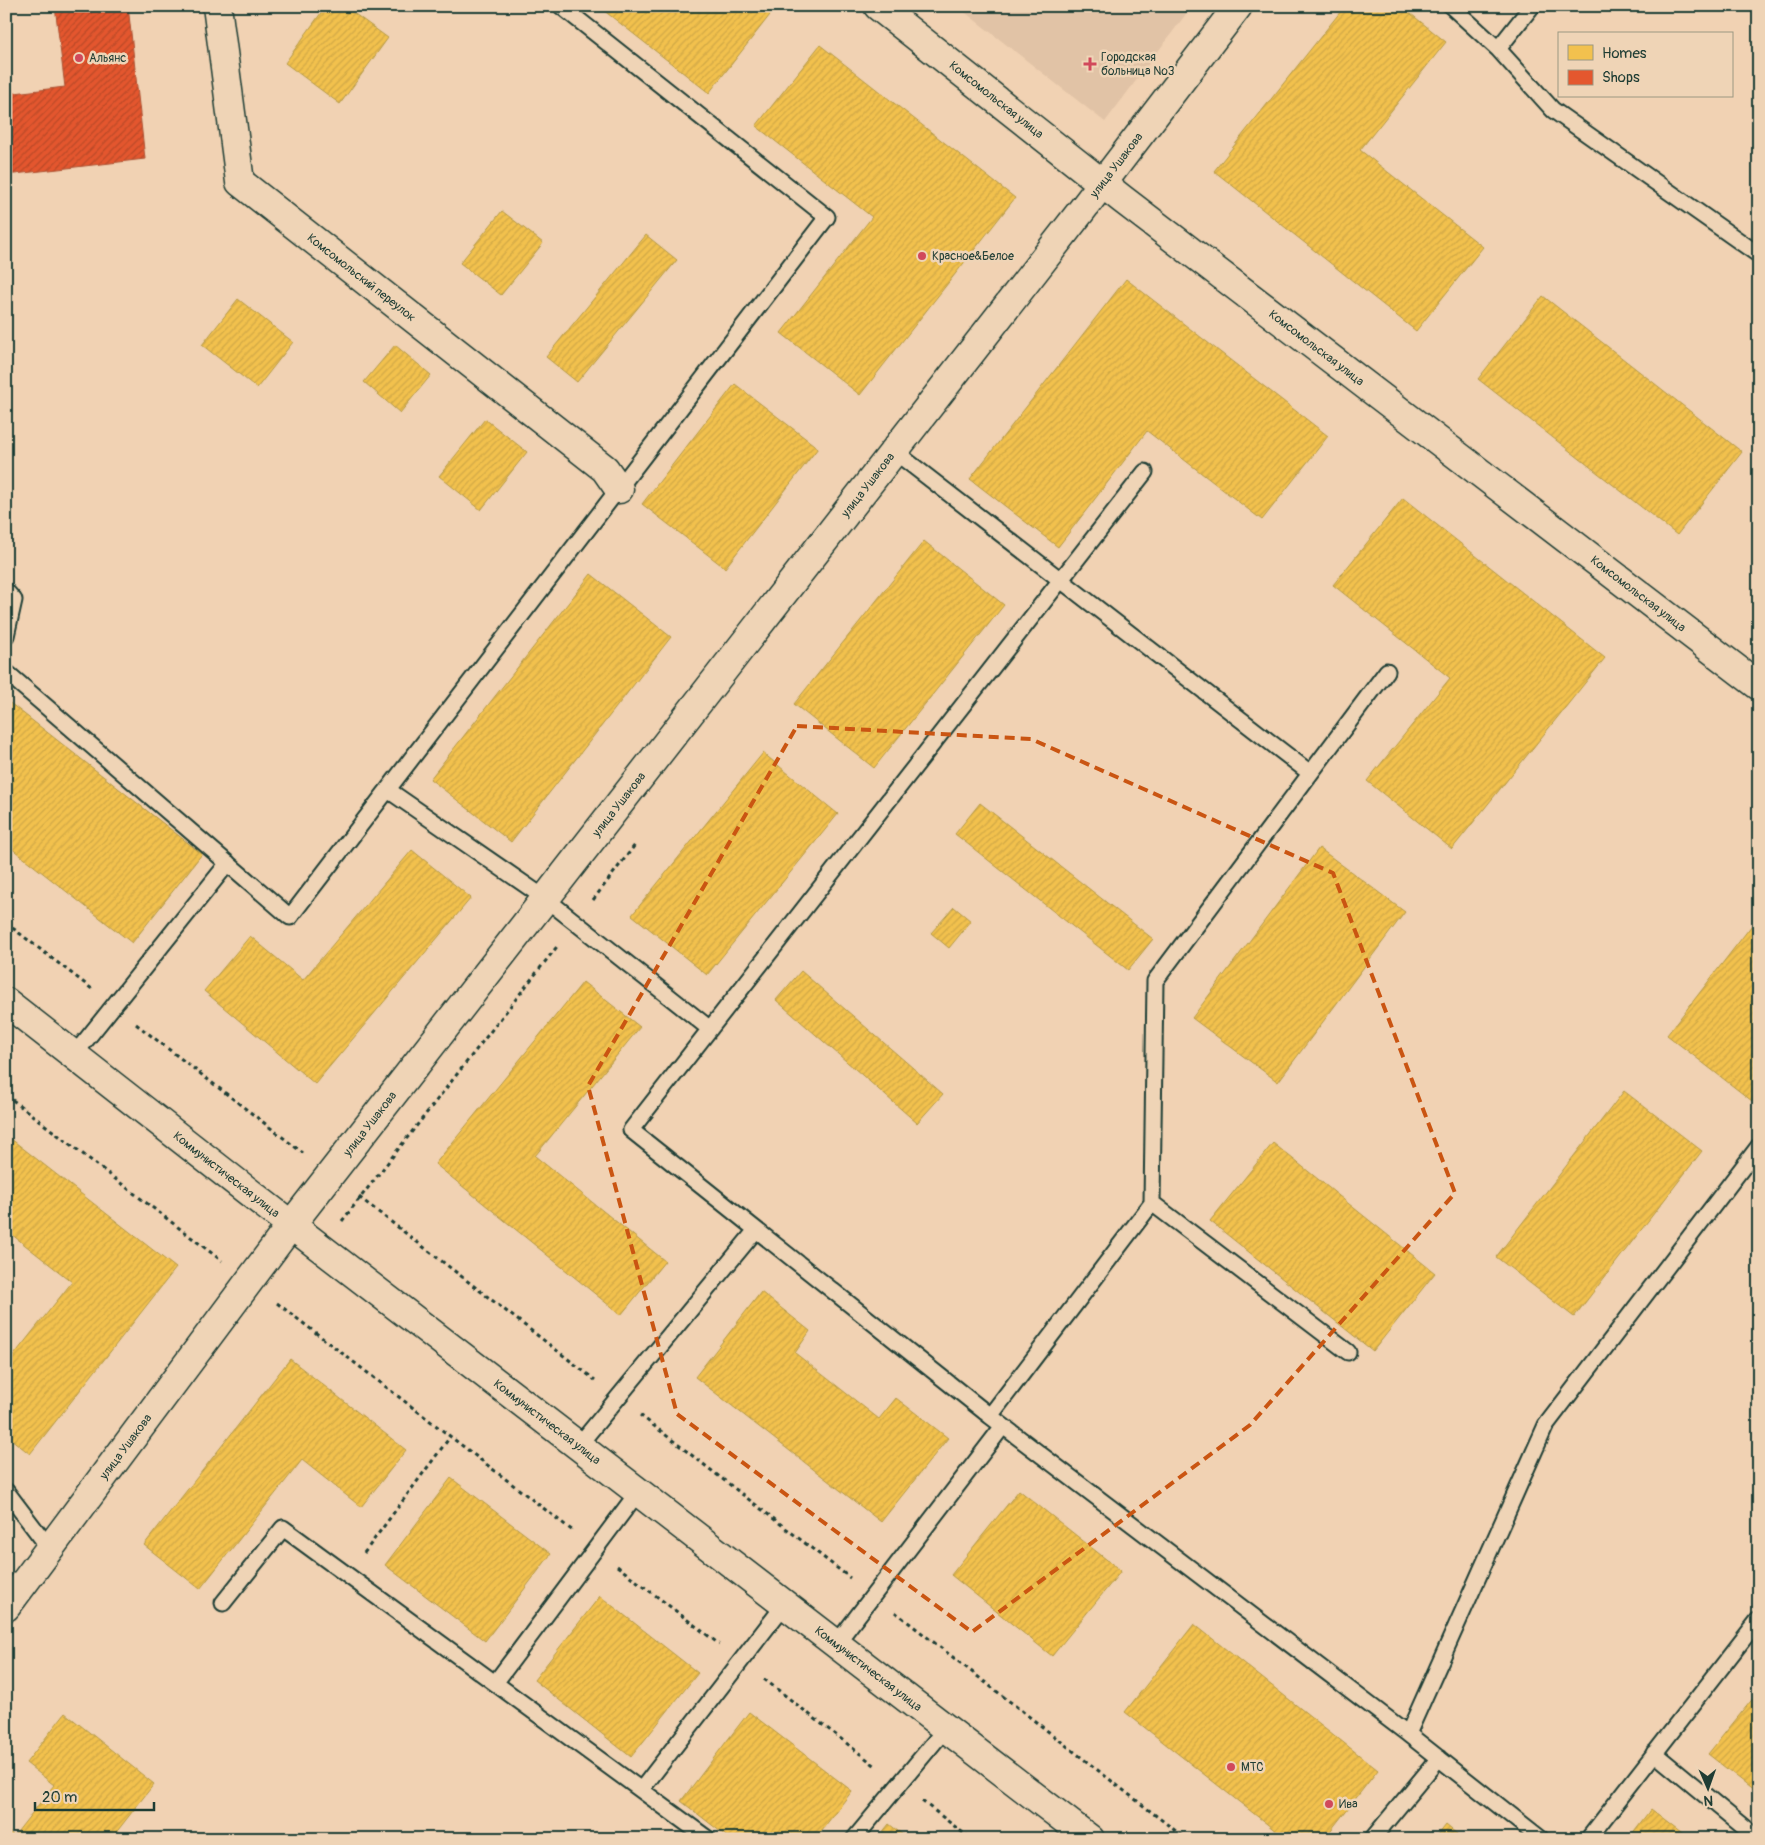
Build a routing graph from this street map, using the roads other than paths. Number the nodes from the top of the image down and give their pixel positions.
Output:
1 (217, 6) edge
2 (561, 6) edge
3 (1238, 6) edge
4 (1451, 6) edge
5 (1532, 6) edge
6 (884, 8) edge
7 (1498, 49) junction
8 (1103, 183) junction
9 (1759, 255) edge
10 (894, 451) junction
11 (1145, 472) dead end
12 (619, 489) junction
13 (1060, 580) junction
14 (6, 591) edge
15 (6, 636) edge
16 (1387, 671) dead end
17 (6, 672) edge
18 (1759, 686) edge
19 (1310, 773) junction
20 (388, 790) junction
21 (228, 863) junction
22 (546, 899) junction
23 (9, 1011) edge
24 (710, 1029) junction
25 (74, 1055) junction
26 (1759, 1146) edge
27 (1152, 1203) junction
28 (291, 1226) junction
29 (756, 1230) junction
30 (1348, 1352) dead end
31 (990, 1416) junction
32 (1003, 1426) junction
33 (578, 1446) junction
34 (6, 1491) edge
35 (638, 1492) junction
36 (50, 1549) junction
37 (223, 1603) dead end
38 (785, 1604) junction
39 (6, 1607) edge
40 (1759, 1619) edge
41 (836, 1644) junction
42 (495, 1683) junction
43 (946, 1728) junction
44 (1408, 1734) junction
45 (1654, 1753) junction
46 (1439, 1758) junction
47 (641, 1790) junction
48 (708, 1839) edge
49 (854, 1839) edge
50 (1090, 1839) edge
51 (1372, 1839) edge
52 (1541, 1839) edge
53 (1588, 1839) edge
54 (1758, 1839) edge

1 - 12 street, Комсомольский переулок
2 - 12 lane
3 - 8 street, улица Ушакова
4 - 7 lane
5 - 7 lane
6 - 8 street, Комсомольская улица
7 - 9 lane
8 - 10 street, улица Ушакова
8 - 18 street, Комсомольская улица
10 - 13 lane
10 - 22 street, улица Ушакова
11 - 13 lane
12 - 20 lane
13 - 19 lane
13 - 24 lane
14 - 15 lane
16 - 19 lane
17 - 21 lane
19 - 27 lane
20 - 21 lane
20 - 22 lane
21 - 25 lane
22 - 24 lane
22 - 28 street, улица Ушакова
23 - 25 street, Коммунистическая улица
24 - 29 lane
25 - 28 street, Коммунистическая улица
26 - 44 lane
27 - 30 lane
27 - 31 lane
28 - 33 street, Коммунистическая улица
28 - 36 street, улица Ушакова
29 - 31 lane
29 - 33 lane
31 - 32 lane
32 - 41 lane
32 - 44 lane
33 - 35 street, Коммунистическая улица
34 - 36 lane
35 - 38 street, Коммунистическая улица
35 - 42 lane
36 - 39 street, улица Ушакова
37 - 42 lane
38 - 41 street, Коммунистическая улица
38 - 47 lane
40 - 45 lane
41 - 43 street, Коммунистическая улица
42 - 47 lane
43 - 49 lane
43 - 50 street, Коммунистическая улица
44 - 46 lane
45 - 53 lane
45 - 54 lane
46 - 51 lane
46 - 52 lane
47 - 48 lane

